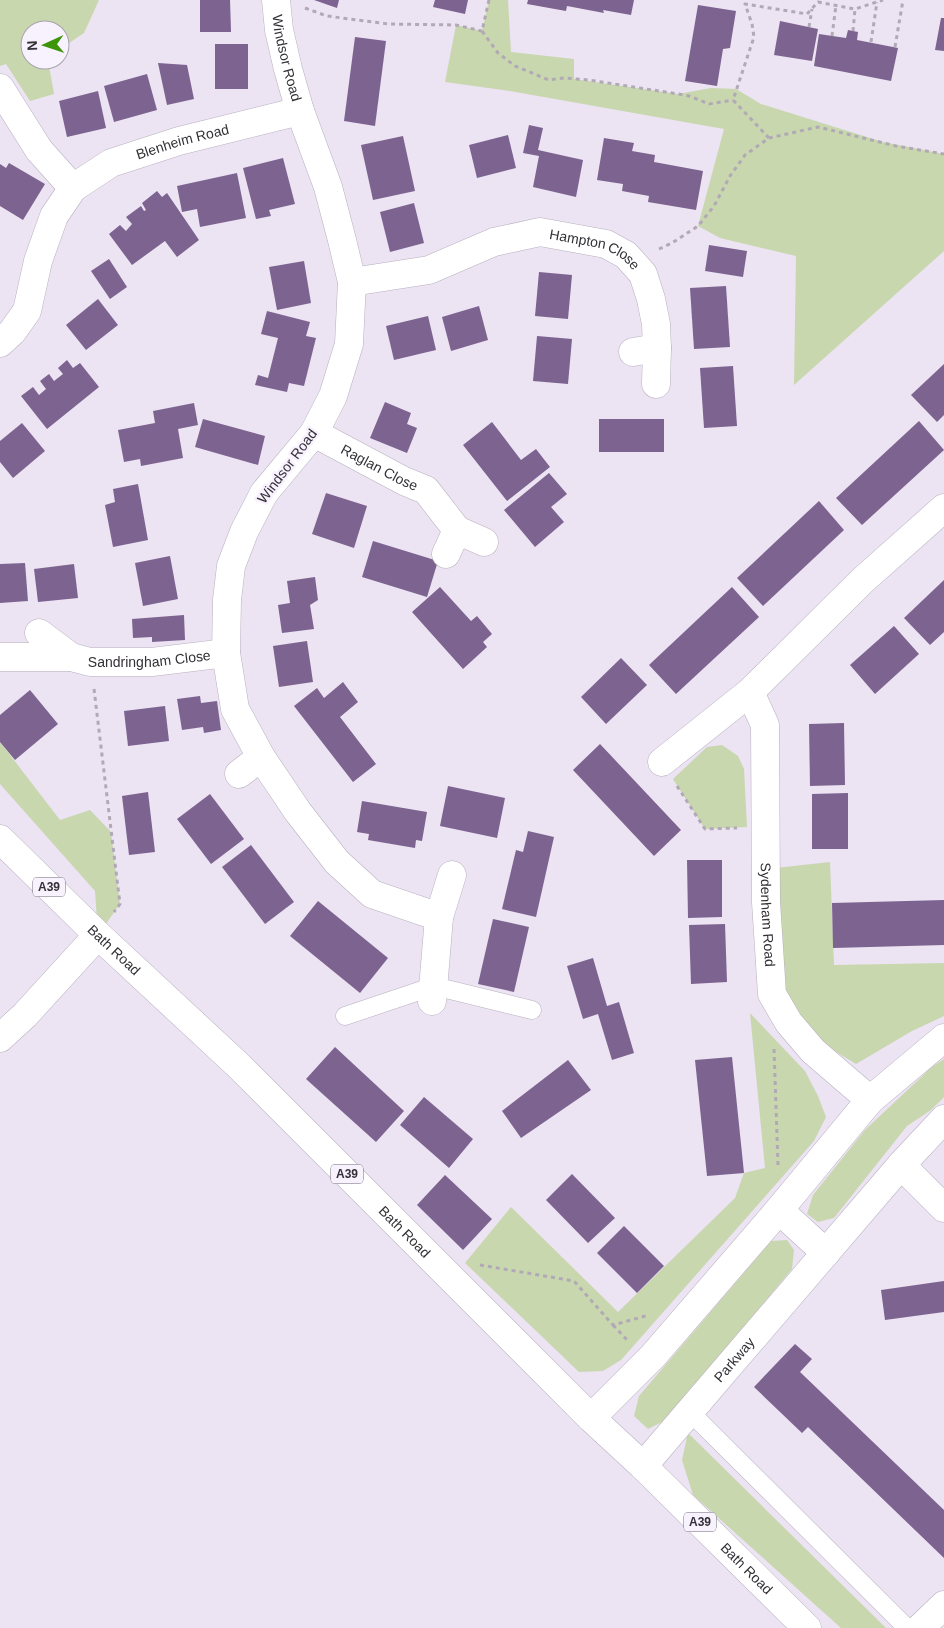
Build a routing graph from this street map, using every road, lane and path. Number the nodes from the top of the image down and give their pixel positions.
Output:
1 (489, 0) edge
2 (883, 0) edge
3 (903, 0) edge
4 (744, 2) edge
5 (877, 2) junction
6 (288, 3) edge
7 (836, 5) junction
8 (812, 9) junction
9 (855, 9) junction
10 (810, 28) dead end
11 (482, 31) junction
12 (853, 31) dead end
13 (832, 36) dead end
14 (870, 42) dead end
15 (895, 47) dead end
16 (2, 98) edge
17 (733, 100) junction
18 (300, 111) junction
19 (769, 138) junction
20 (944, 154) edge
21 (73, 188) junction
22 (626, 255) junction
23 (352, 282) junction
24 (0, 343) edge
25 (656, 384) dead end
26 (314, 433) junction
27 (944, 508) edge
28 (458, 530) junction
29 (484, 542) dead end
30 (446, 554) dead end
31 (39, 633) dead end
32 (226, 653) junction
33 (0, 656) edge
34 (81, 660) junction
35 (41, 667) dead end
36 (750, 692) junction
37 (261, 757) junction
38 (662, 762) joint
39 (239, 774) dead end
40 (765, 826) junction
41 (0, 839) edge
42 (452, 875) dead end
43 (439, 917) junction
44 (98, 935) junction
45 (433, 993) junction
46 (532, 1010) dead end
47 (345, 1016) dead end
48 (0, 1038) edge
49 (944, 1038) edge
50 (773, 1042) dead end
51 (870, 1100) junction
52 (944, 1119) edge
53 (901, 1165) junction
54 (944, 1208) edge
55 (779, 1210) junction
56 (826, 1253) junction
57 (474, 1264) dead end
58 (652, 1314) dead end
59 (689, 1411) junction
60 (591, 1418) junction
61 (643, 1466) junction
62 (944, 1605) edge
63 (807, 1628) edge
64 (907, 1628) edge
65 (920, 1628) edge

1 - 11 path
2 - 5 path
3 - 15 path
4 - 8 path
4 - 17 path
5 - 9 path
5 - 14 path
6 - 11 path
6 - 18 street, Windsor Road
7 - 8 path
7 - 9 path
7 - 13 path
8 - 10 path
9 - 12 path
11 - 17 path
16 - 21 street
17 - 19 path
18 - 21 street, Blenheim Road
18 - 23 street, Windsor Road
19 - 20 path
19 - 22 path
21 - 24 street, Blenheim Road
22 - 23 street, Hampton Close
22 - 25 street, Hampton Close
23 - 26 street, Windsor Road
26 - 28 street, Raglan Close
26 - 32 street, Windsor Road
27 - 36 street
28 - 29 street, Raglan Close
28 - 30 street
31 - 34 street, Sandringham Close
32 - 34 street, Sandringham Close
32 - 37 street, Windsor Road
33 - 34 street, Sandringham Close
34 - 35 street, Sandringham Close
34 - 44 path
36 - 38 street
36 - 40 street, Sydenham Road
37 - 39 street
37 - 43 street, Windsor Road
38 - 40 path
40 - 51 street, Sydenham Road
41 - 44 street, Bath Road / A39
42 - 43 street
43 - 45 street
44 - 48 street
44 - 60 street, Bath Road / A39
45 - 46 lane
45 - 47 lane
49 - 51 street
50 - 55 path
51 - 55 street
52 - 53 street, Parkway
53 - 54 street
53 - 56 street, Parkway
55 - 56 street
55 - 60 street
56 - 59 street, Parkway
57 - 58 path
59 - 61 street, Parkway
59 - 64 lane
60 - 61 street, Bath Road / A39
61 - 63 street, Bath Road / A39
62 - 65 street

